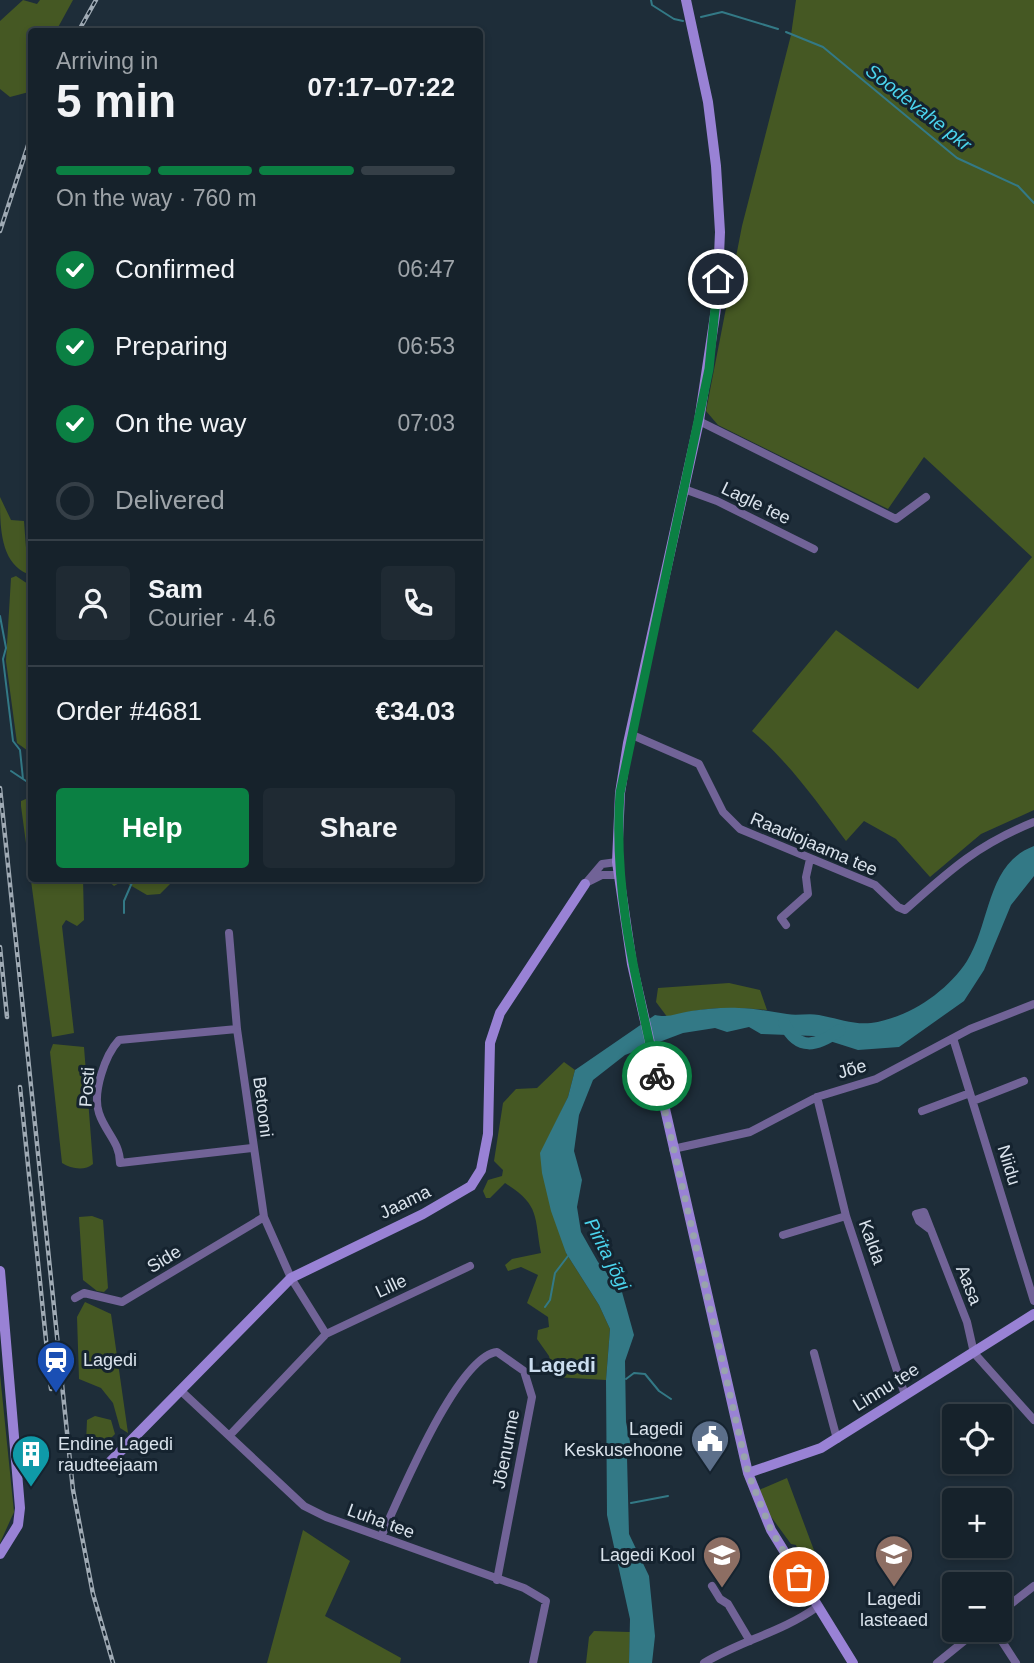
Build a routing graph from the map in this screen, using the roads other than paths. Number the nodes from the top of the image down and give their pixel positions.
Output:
1 (686, 0) edge
2 (699, 421) junction
3 (684, 489) junction
4 (926, 497) dead end
5 (814, 549) dead end
6 (630, 734) junction
7 (1034, 822) edge
8 (810, 859) junction
9 (617, 862) junction
10 (618, 876) junction
11 (585, 884) junction
12 (786, 925) dead end
13 (229, 933) dead end
14 (1034, 1004) edge
15 (237, 1029) junction
16 (953, 1038) junction
17 (1024, 1081) dead end
18 (817, 1097) junction
19 (972, 1097) junction
20 (922, 1111) dead end
21 (252, 1148) junction
22 (673, 1149) junction
23 (846, 1216) junction
24 (264, 1217) junction
25 (931, 1230) dead end
26 (783, 1235) dead end
27 (470, 1266) dead end
28 (0, 1271) edge
29 (291, 1278) junction
30 (75, 1298) dead end
31 (1034, 1301) edge
32 (1034, 1314) edge
33 (326, 1334) junction
34 (814, 1353) dead end
35 (974, 1353) junction
36 (180, 1390) junction
37 (905, 1395) junction
38 (1034, 1420) edge
39 (230, 1435) junction
40 (837, 1439) junction
41 (106, 1466) dead end
42 (748, 1473) junction
43 (381, 1537) junction
44 (0, 1554) edge
45 (497, 1580) junction
46 (712, 1586) dead end
47 (1034, 1586) edge
48 (1012, 1603) edge
49 (817, 1607) junction
50 (750, 1641) junction
51 (963, 1642) edge
52 (1002, 1642) edge
53 (533, 1663) edge
54 (704, 1663) edge
55 (853, 1663) edge
56 (937, 1663) edge
57 (1016, 1663) edge

1 - 2 street
2 - 3 street
2 - 4 street
3 - 5 street, Lagle tee
3 - 6 street
6 - 8 street, Raadiojaama tee
6 - 9 street
7 - 8 street, Raadiojaama tee
8 - 12 street
9 - 10 street
9 - 11 street, Jaama
10 - 11 street
10 - 22 street
11 - 29 street, Jaama
13 - 15 street, Betooni
14 - 16 street, Jõe
15 - 21 street, Betooni
15 - 21 street, Posti
16 - 18 street, Jõe
16 - 19 street, Niidu
17 - 19 street
18 - 22 street, Jõe
18 - 23 street, Kalda
19 - 20 street
19 - 31 street, Niidu
21 - 24 street, Betooni
22 - 42 street
23 - 26 street
23 - 37 street, Kalda
24 - 29 street, Betooni
24 - 30 street, Side
25 - 35 street, Aasa
27 - 33 street, Lille
28 - 44 street
29 - 33 street
29 - 36 street, Jaama
32 - 35 street, Linnu tee
33 - 39 street, Lille
34 - 40 street
35 - 37 street, Linnu tee
35 - 38 street
36 - 39 street, Luha tee
36 - 41 street, Jaama
37 - 40 street, Linnu tee
39 - 43 street, Luha tee
40 - 42 street, Linnu tee
42 - 49 street
43 - 45 street, Luha tee
43 - 45 street, Jõenurme
45 - 53 street, Luha tee
46 - 50 street
47 - 48 street
49 - 50 street
49 - 55 street
50 - 54 street
51 - 56 street
52 - 57 street

